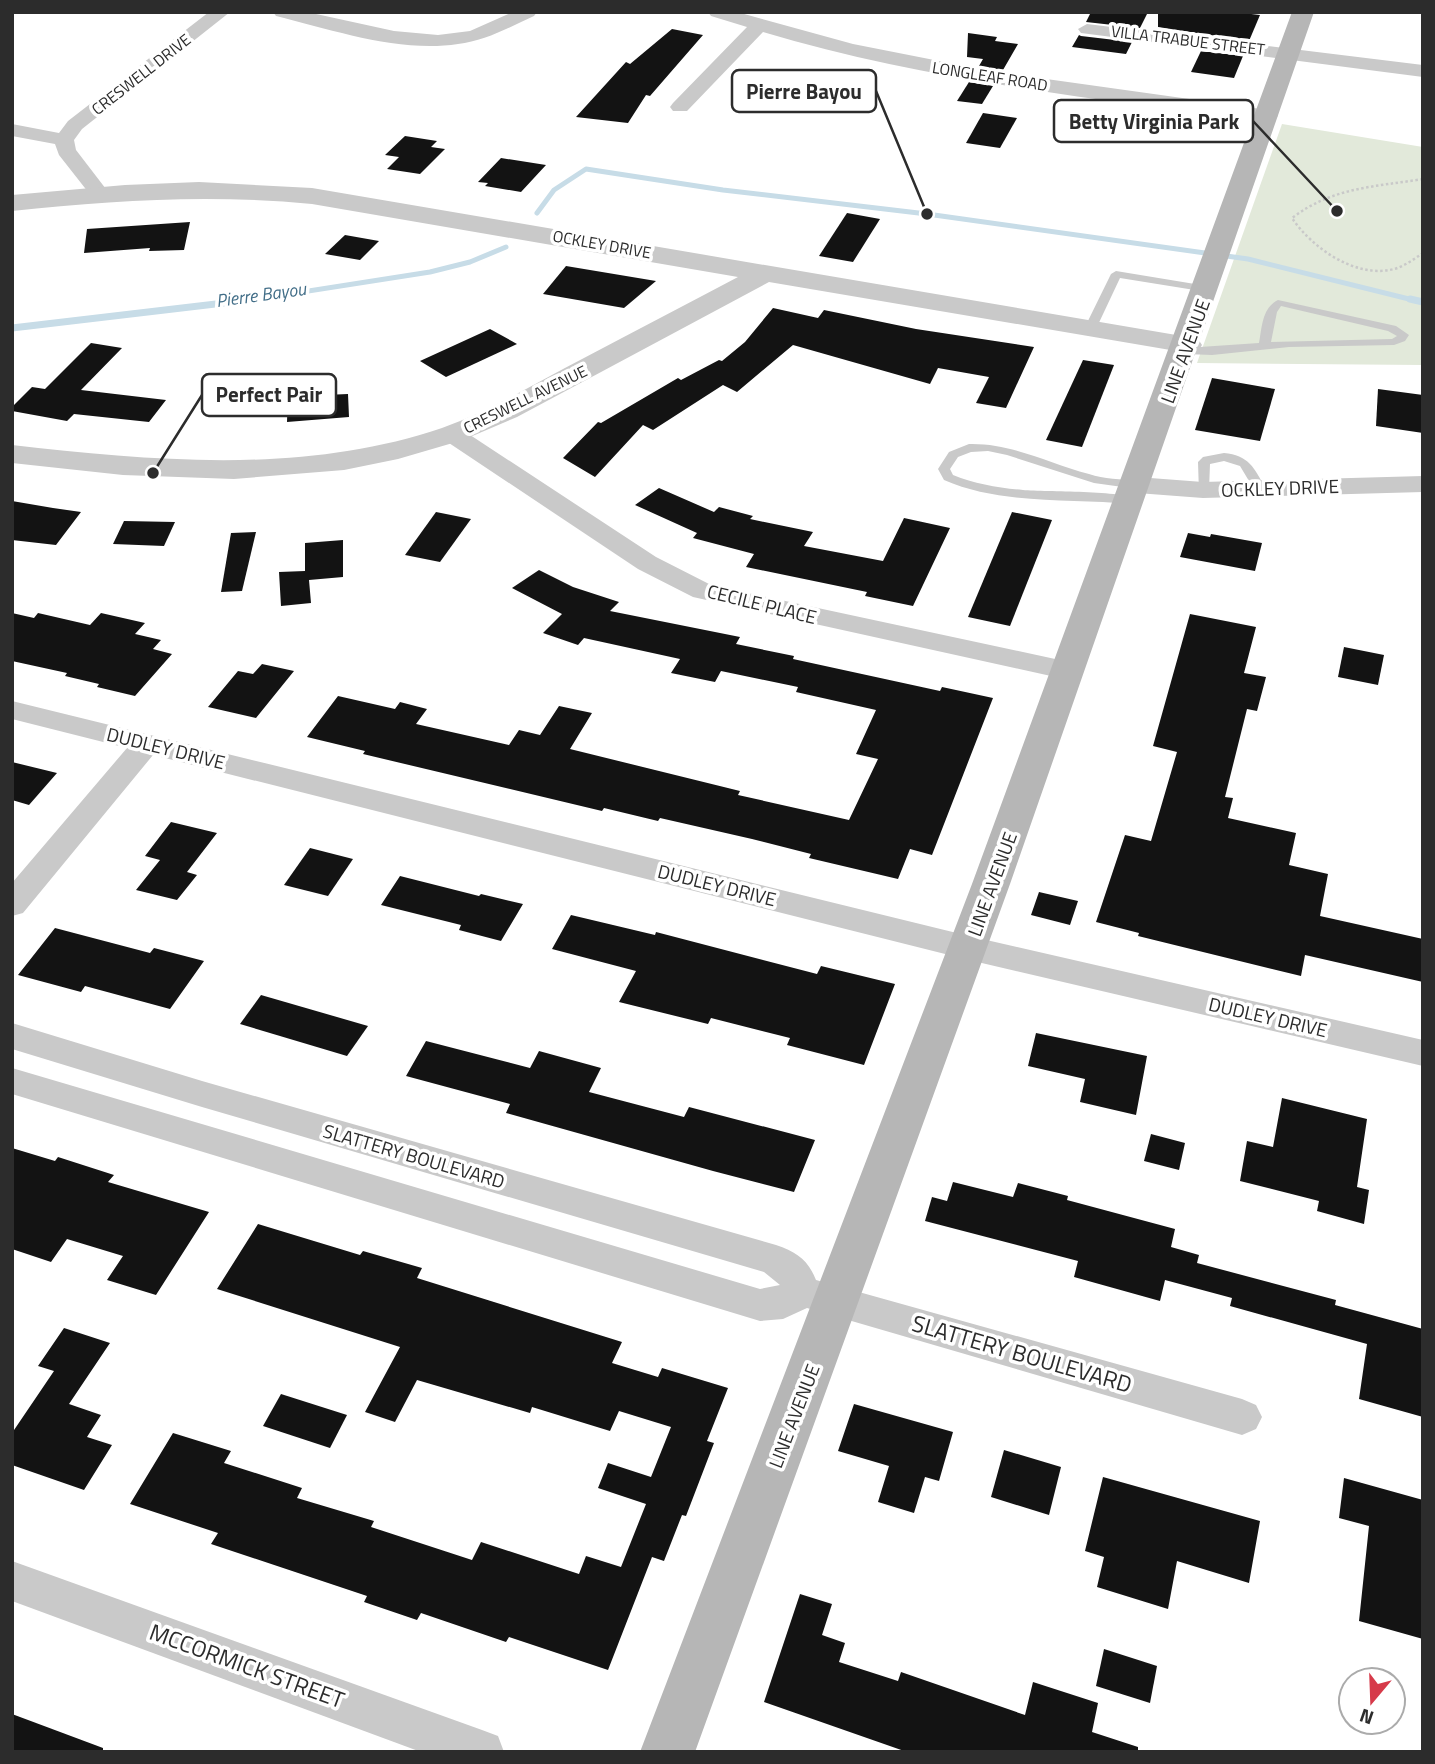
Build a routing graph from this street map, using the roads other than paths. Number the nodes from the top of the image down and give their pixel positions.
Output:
1 (221, 12) edge
2 (282, 12) edge
3 (528, 12) edge
4 (717, 12) edge
5 (1303, 12) edge
6 (758, 26) junction
7 (1087, 29) dead end
8 (1289, 53) junction
9 (1423, 71) edge
10 (681, 107) dead end
11 (1268, 116) junction
12 (12, 130) edge
13 (64, 140) junction
14 (99, 193) junction
15 (12, 203) edge
16 (767, 272) junction
17 (1209, 283) junction
18 (1090, 328) junction
19 (1264, 347) junction
20 (1186, 348) junction
21 (452, 434) junction
22 (12, 454) edge
23 (1070, 472) junction
24 (1423, 484) edge
25 (1134, 492) junction
26 (1059, 496) junction
27 (1069, 671) junction
28 (12, 710) edge
29 (147, 743) junction
30 (12, 905) edge
31 (969, 948) junction
32 (12, 1036) edge
33 (1423, 1053) edge
34 (12, 1081) edge
35 (820, 1297) junction
36 (1242, 1417) dead end
37 (12, 1581) edge
38 (482, 1752) edge
39 (667, 1752) edge

1 - 13 street, CRESWELL DRIVE
2 - 3 street
4 - 6 street, LONGLEAF ROAD
5 - 8 main road, LINE AVENUE
6 - 10 street
6 - 11 street, LONGLEAF ROAD
7 - 8 street, VILLA TRABUE STREET
8 - 9 street, VILLA TRABUE STREET
8 - 11 main road, LINE AVENUE
11 - 17 main road, LINE AVENUE
12 - 13 street
13 - 14 street
14 - 15 street, OCKLEY DRIVE
14 - 16 street, OCKLEY DRIVE
16 - 18 street, OCKLEY DRIVE
16 - 21 street, CRESWELL AVENUE
17 - 18 lane
17 - 20 main road, LINE AVENUE
18 - 20 street, OCKLEY DRIVE
19 - 19 lane
19 - 20 lane
20 - 25 main road, LINE AVENUE
21 - 22 street, CRESWELL AVENUE
21 - 27 street, CECILE PLACE
23 - 25 lane
23 - 26 lane
23 - 26 lane
24 - 25 street, OCKLEY DRIVE
25 - 26 lane
25 - 27 main road, LINE AVENUE
27 - 31 main road, LINE AVENUE
28 - 29 street, DUDLEY DRIVE
29 - 30 street
29 - 31 street, DUDLEY DRIVE
31 - 33 street, DUDLEY DRIVE
31 - 35 main road, LINE AVENUE
32 - 35 street, SLATTERY BOULEVARD
34 - 35 street
35 - 36 street, SLATTERY BOULEVARD
35 - 39 main road, LINE AVENUE
37 - 38 street, MCCORMICK STREET

